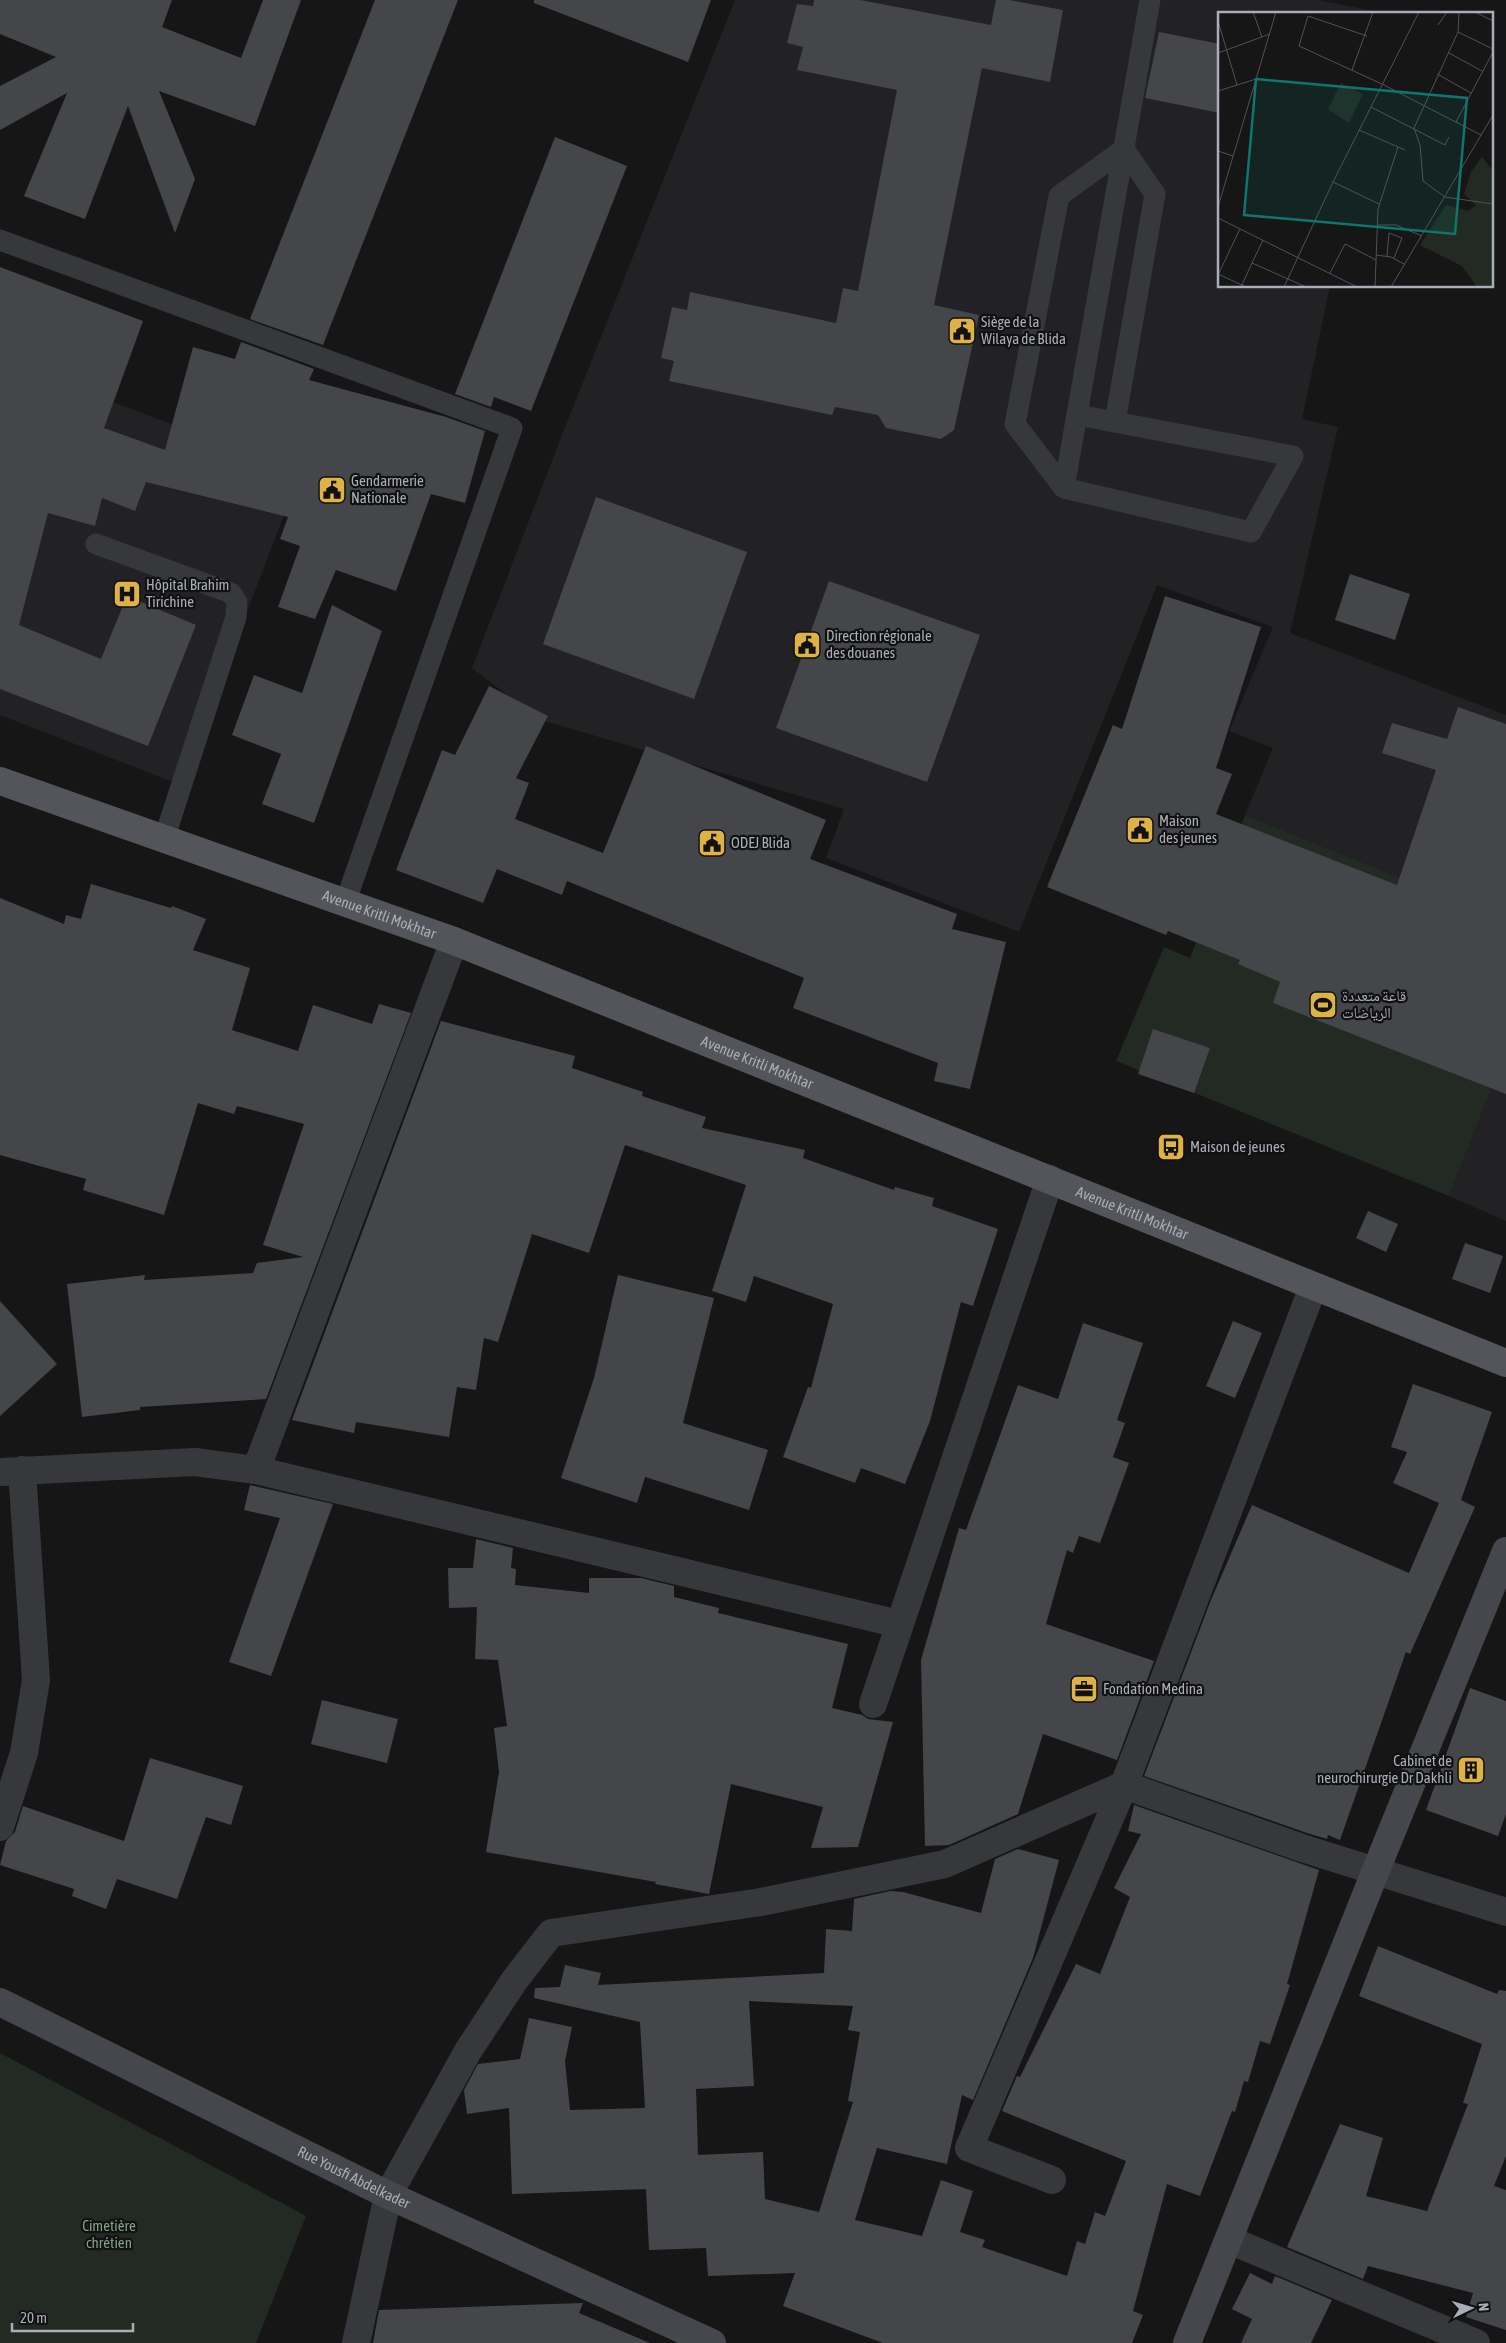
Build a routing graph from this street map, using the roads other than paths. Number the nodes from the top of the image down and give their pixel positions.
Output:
1 (1150, 0) edge
2 (1124, 149) junction
3 (0, 240) edge
4 (1078, 414) junction
5 (1115, 422) junction
6 (1064, 488) junction
7 (96, 544) dead end
8 (0, 781) edge
9 (164, 839) junction
10 (345, 903) junction
11 (454, 941) junction
12 (1050, 1179) junction
13 (1313, 1287) junction
14 (1506, 1363) edge
15 (256, 1470) junction
16 (11, 1471) edge
17 (1506, 1551) edge
18 (900, 1624) junction
19 (873, 1704) dead end
20 (1124, 1785) junction
21 (0, 1827) edge
22 (1376, 1870) junction
23 (1506, 1912) edge
24 (0, 2002) edge
25 (1052, 2180) dead end
26 (388, 2195) junction
27 (1229, 2240) junction
28 (356, 2343) edge
29 (712, 2343) edge
30 (1187, 2343) edge
31 (1476, 2343) edge

1 - 2 lane
2 - 4 lane
2 - 5 lane
2 - 6 lane
3 - 10 lane
4 - 5 lane
4 - 6 lane
5 - 6 lane
7 - 9 lane
8 - 9 main road, Avenue Kritli Mokhtar
9 - 10 main road, Avenue Kritli Mokhtar
10 - 11 main road, Avenue Kritli Mokhtar
11 - 12 main road, Avenue Kritli Mokhtar
11 - 15 street
12 - 13 main road, Avenue Kritli Mokhtar
12 - 18 street
13 - 14 main road, Avenue Kritli Mokhtar
13 - 20 street
15 - 16 street
15 - 18 street
16 - 21 street
17 - 22 main road
18 - 19 street
20 - 22 street
20 - 25 street
20 - 26 street
22 - 23 street
22 - 27 main road
24 - 26 main road, Rue Yousfi Abdelkader
26 - 28 street
26 - 29 main road, Rue Yousfi Abdelkader
27 - 30 main road
27 - 31 street

